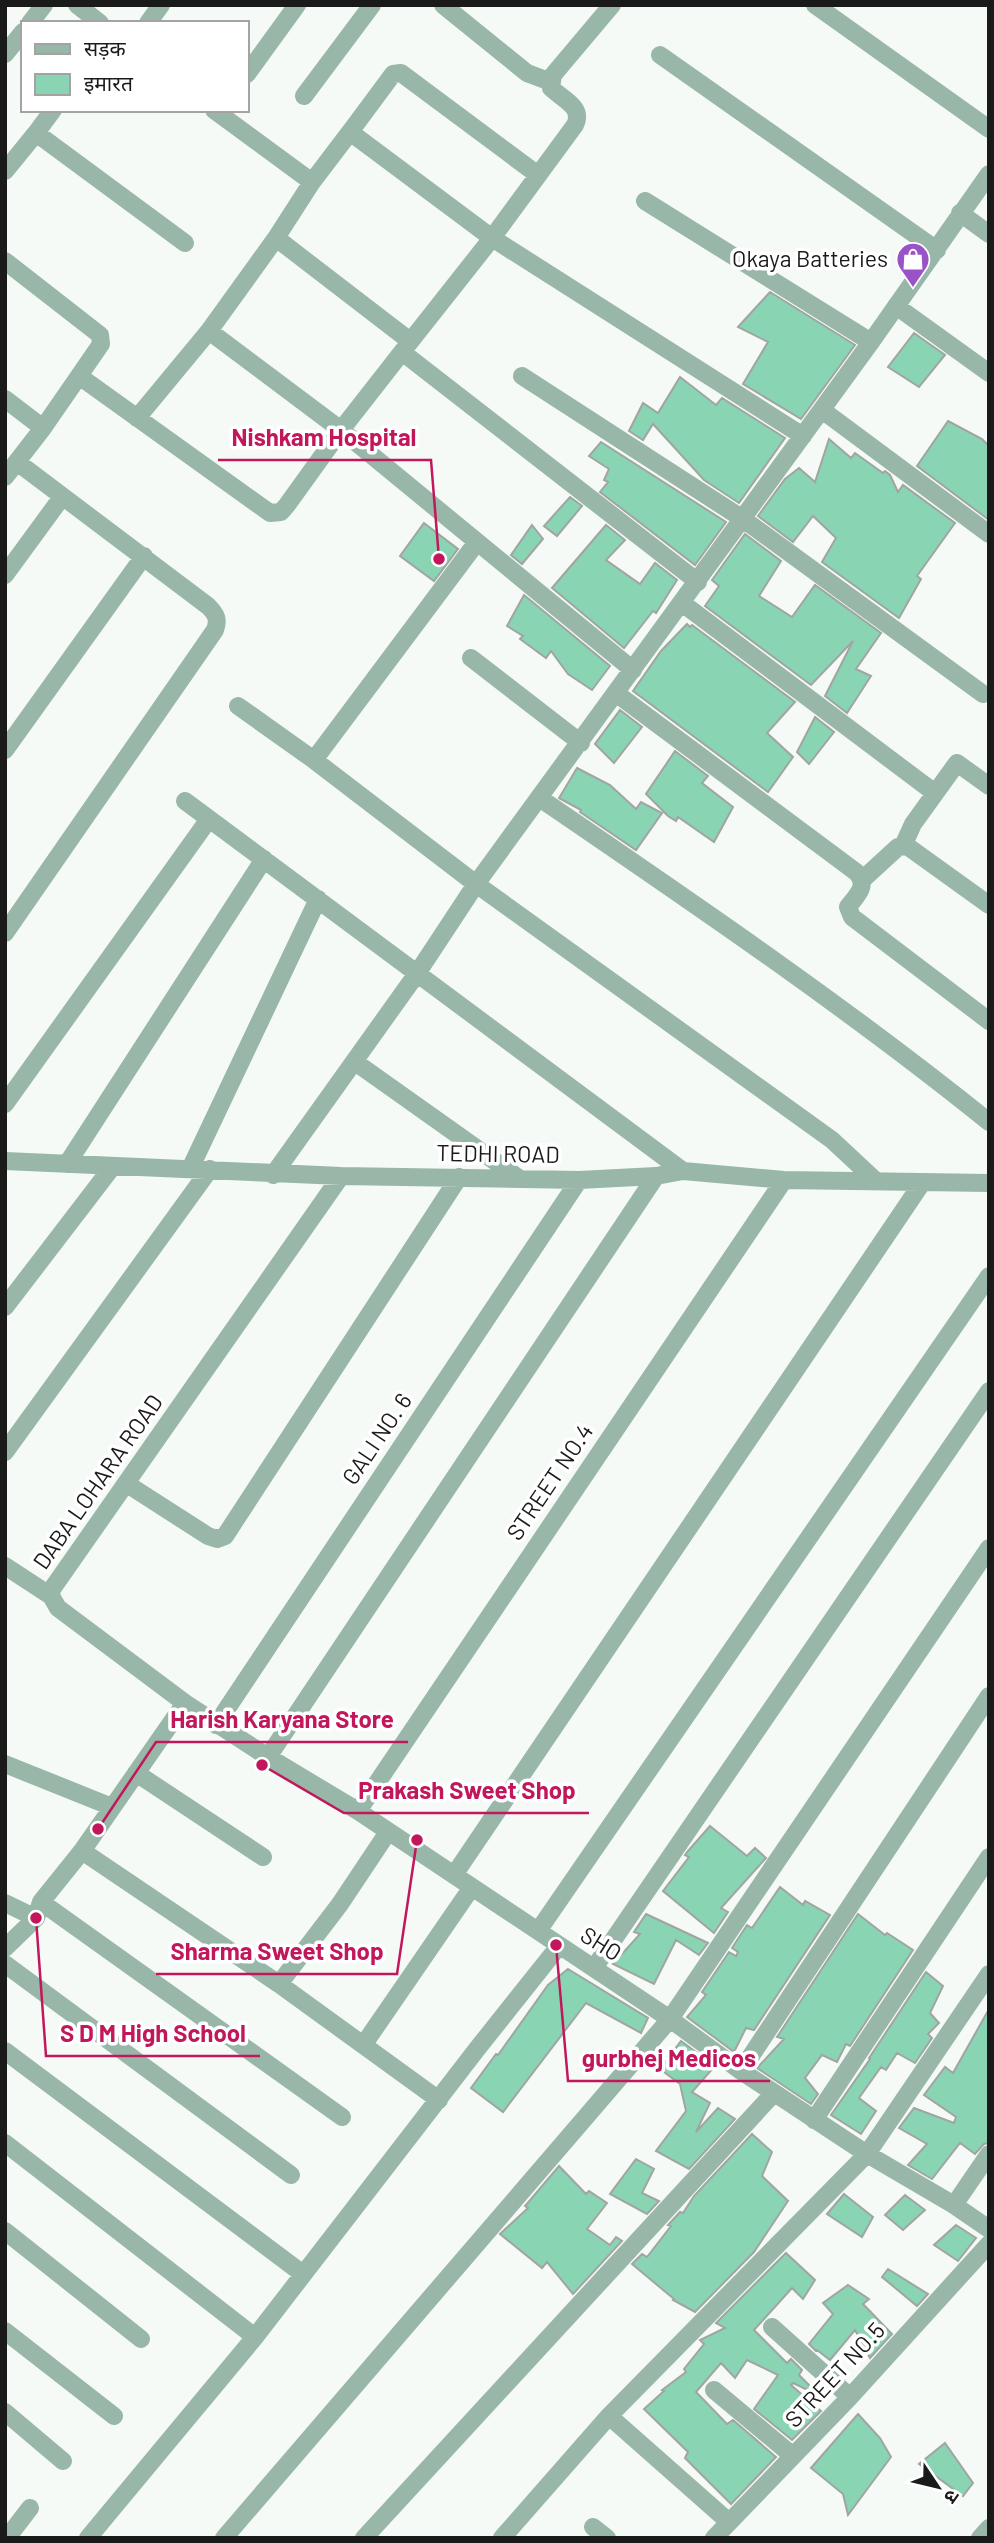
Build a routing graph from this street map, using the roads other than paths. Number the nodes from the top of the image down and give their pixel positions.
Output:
1 (44, 5) edge
2 (77, 5) edge
3 (161, 5) edge
4 (297, 5) edge
5 (372, 5) edge
6 (443, 5) edge
7 (612, 5) edge
8 (815, 5) edge
9 (32, 21) edge
10 (97, 21) edge
11 (149, 21) edge
12 (21, 34) edge
13 (5, 54) edge
14 (660, 55) dead end
15 (248, 73) edge
16 (551, 82) junction
17 (304, 96) dead end
18 (52, 112) edge
19 (219, 112) edge
20 (989, 129) edge
21 (350, 132) junction
22 (36, 133) junction
23 (5, 171) edge
24 (989, 174) edge
25 (538, 175) junction
26 (312, 182) junction
27 (645, 201) dead end
28 (960, 213) junction
29 (989, 234) edge
30 (276, 238) junction
31 (492, 238) junction
32 (186, 243) dead end
33 (937, 250) junction
34 (5, 261) edge
35 (897, 306) junction
36 (209, 331) junction
37 (871, 342) junction
38 (406, 347) junction
39 (989, 373) edge
40 (79, 376) junction
41 (522, 376) dead end
42 (5, 399) edge
43 (821, 410) junction
44 (137, 418) junction
45 (43, 428) junction
46 (341, 430) junction
47 (803, 436) junction
48 (17, 463) junction
49 (5, 477) edge
50 (62, 497) junction
51 (743, 519) junction
52 (989, 534) edge
53 (477, 542) junction
54 (144, 556) junction
55 (5, 575) edge
56 (698, 582) junction
57 (682, 603) junction
58 (471, 658) dead end
59 (633, 670) junction
60 (617, 694) junction
61 (983, 694) dead end
62 (239, 706) dead end
63 (581, 743) junction
64 (5, 750) edge
65 (314, 760) junction
66 (989, 786) edge
67 (934, 793) junction
68 (541, 799) junction
69 (185, 801) dead end
70 (209, 819) junction
71 (903, 846) junction
72 (264, 859) junction
73 (862, 880) junction
74 (477, 884) junction
75 (318, 899) junction
76 (989, 905) edge
77 (5, 933) edge
78 (418, 972) junction
79 (989, 1021) edge
80 (355, 1062) junction
81 (5, 1104) edge
82 (989, 1122) edge
83 (5, 1161) edge
84 (68, 1164) junction
85 (113, 1166) junction
86 (190, 1169) junction
87 (210, 1170) junction
88 (683, 1171) junction
89 (273, 1175) junction
90 (656, 1176) junction
91 (341, 1177) junction
92 (459, 1177) junction
93 (520, 1179) junction
94 (579, 1180) junction
95 (784, 1180) junction
96 (876, 1181) junction
97 (922, 1183) junction
98 (989, 1183) edge
99 (989, 1276) edge
100 (5, 1307) edge
101 (989, 1391) edge
102 (5, 1452) edge
103 (127, 1484) junction
104 (989, 1548) edge
105 (5, 1566) edge
106 (51, 1596) junction
107 (989, 1696) edge
108 (185, 1703) junction
109 (216, 1724) junction
110 (268, 1757) junction
111 (5, 1764) edge
112 (136, 1773) junction
113 (112, 1807) junction
114 (358, 1811) junction
115 (388, 1832) junction
116 (82, 1851) junction
117 (262, 1857) dead end
118 (989, 1857) edge
119 (454, 1875) junction
120 (472, 1887) junction
121 (5, 1903) edge
122 (39, 1910) junction
123 (538, 1931) junction
124 (559, 1946) junction
125 (5, 1948) edge
126 (5, 1964) edge
127 (594, 1968) junction
128 (989, 1974) edge
129 (279, 1983) junction
130 (670, 2019) junction
131 (364, 2044) junction
132 (5, 2051) edge
133 (741, 2071) junction
134 (774, 2093) junction
135 (439, 2100) junction
136 (342, 2117) dead end
137 (814, 2120) junction
138 (5, 2143) edge
139 (867, 2154) junction
140 (989, 2154) edge
141 (292, 2175) dead end
142 (954, 2205) junction
143 (989, 2229) edge
144 (5, 2231) edge
145 (989, 2244) edge
146 (303, 2274) junction
147 (772, 2327) dead end
148 (5, 2331) edge
149 (255, 2337) junction
150 (141, 2339) dead end
151 (714, 2390) dead end
152 (850, 2397) junction
153 (5, 2412) edge
154 (114, 2416) dead end
155 (609, 2417) junction
156 (793, 2456) junction
157 (63, 2461) dead end
158 (30, 2508) dead end
159 (729, 2522) junction
160 (989, 2528) edge
161 (7, 2538) edge
162 (89, 2538) edge
163 (225, 2538) edge
164 (364, 2538) edge
165 (502, 2538) edge
166 (714, 2538) edge
167 (980, 2538) edge

1 - 9 street
2 - 10 street
3 - 11 street
4 - 15 street
5 - 17 street
6 - 16 street
7 - 16 street
8 - 20 street
12 - 13 street
14 - 33 street
16 - 25 street
18 - 22 street
19 - 26 street
21 - 25 street
21 - 26 street
21 - 31 street
22 - 23 street
22 - 32 street
24 - 28 street
25 - 31 street
26 - 30 street
27 - 37 street
28 - 29 street
28 - 33 street
30 - 36 street
30 - 38 street
31 - 38 street
31 - 47 street
33 - 35 street
34 - 40 street
35 - 37 street
35 - 39 street
36 - 44 street
36 - 46 street
37 - 43 street
38 - 46 street
38 - 56 street
40 - 44 street
40 - 45 street
41 - 51 street
42 - 45 street
43 - 47 street
43 - 52 street
44 - 46 street
45 - 48 street
46 - 53 street
47 - 51 street
48 - 49 street
48 - 50 street
50 - 54 street
50 - 55 street
51 - 56 street
51 - 61 street
53 - 59 street
53 - 65 street
54 - 64 street
54 - 77 street
56 - 57 street
57 - 59 street
57 - 67 street
58 - 63 street
59 - 60 street
60 - 63 street
60 - 73 street
62 - 65 street
63 - 68 street
65 - 74 street
66 - 67 street
67 - 71 street
68 - 74 street
68 - 82 street
69 - 70 street
70 - 72 street
70 - 81 street
71 - 73 street
71 - 76 street
72 - 75 street
72 - 84 street
73 - 79 street
74 - 78 street
74 - 96 street
75 - 78 street
75 - 86 street
78 - 80 street
78 - 88 street
80 - 89 street
80 - 93 street
83 - 84 street, TEDHI ROAD
84 - 85 street, TEDHI ROAD
85 - 86 street, TEDHI ROAD
85 - 100 street
86 - 87 street, TEDHI ROAD
87 - 89 street, TEDHI ROAD
87 - 102 street
88 - 90 street, TEDHI ROAD
88 - 95 street, TEDHI ROAD
89 - 91 street, TEDHI ROAD
90 - 94 street, TEDHI ROAD
90 - 110 street
91 - 92 street, TEDHI ROAD
91 - 103 street, DABA LOHARA ROAD
92 - 93 street, TEDHI ROAD
92 - 103 street
93 - 94 street, TEDHI ROAD
94 - 109 street, GALI NO. 6
95 - 96 street, TEDHI ROAD
95 - 114 street, STREET NO.4
96 - 97 street, TEDHI ROAD
97 - 98 street, TEDHI ROAD
97 - 119 street
99 - 123 street
101 - 127 street
103 - 106 street, DABA LOHARA ROAD
104 - 130 street
105 - 106 street
106 - 108 street, DABA LOHARA ROAD
107 - 133 street
108 - 109 street, SHO
108 - 112 street
109 - 110 street, SHO
110 - 114 street, SHO
111 - 113 street
112 - 113 street
112 - 117 street
113 - 116 street
114 - 115 street, SHO
115 - 119 street, SHO
115 - 129 street
116 - 122 street
116 - 129 street
118 - 137 street
119 - 120 street, SHO
120 - 123 street, SHO
120 - 131 street
121 - 122 street
122 - 125 street
122 - 136 street
123 - 124 street, SHO
124 - 127 street, SHO
124 - 135 street
126 - 141 street
127 - 130 street, SHO
128 - 139 street
129 - 131 street
130 - 133 street, SHO
130 - 163 street
131 - 135 street
132 - 146 street
133 - 134 street, SHO
134 - 137 street, SHO
134 - 164 street
135 - 146 street
137 - 139 street, SHO
138 - 149 street
139 - 142 street, SHO
139 - 155 street
140 - 142 street
142 - 143 street, SHO
144 - 150 street
145 - 152 street, STREET NO.5
146 - 149 street
147 - 152 street
148 - 154 street
149 - 162 street
151 - 156 street
152 - 156 street, STREET NO.5
153 - 157 street
155 - 159 street
155 - 165 street
156 - 159 street, STREET NO.5
158 - 161 street
159 - 166 street, STREET NO.5
160 - 167 street

